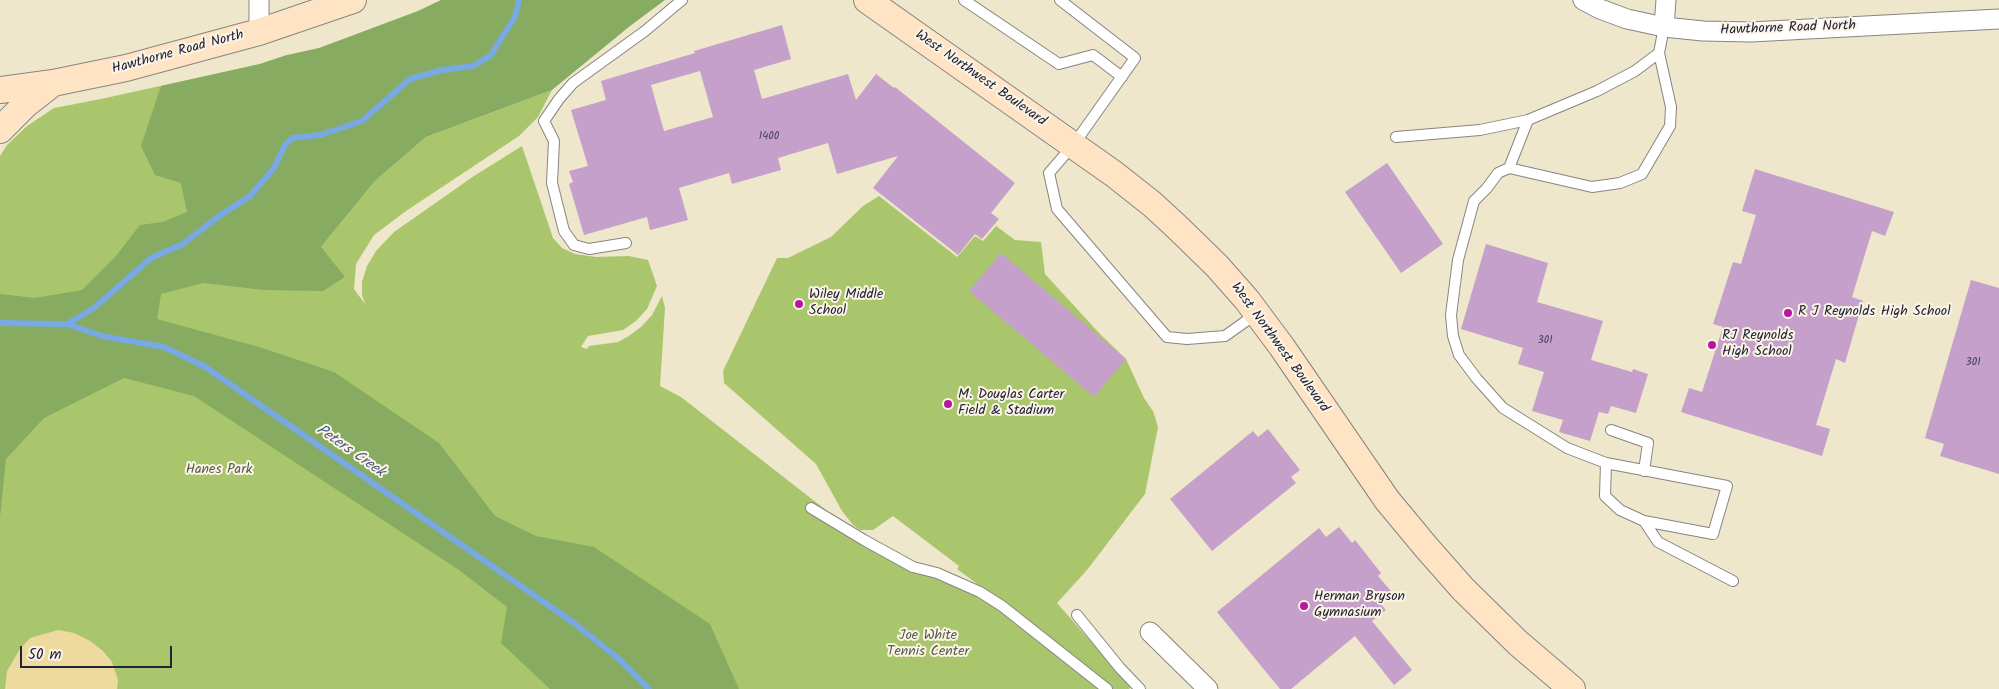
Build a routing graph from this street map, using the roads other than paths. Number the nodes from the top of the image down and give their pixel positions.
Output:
1 (259, 0) edge
2 (353, 0) edge
3 (682, 0) edge
4 (867, 0) edge
5 (966, 0) edge
6 (1060, 0) edge
7 (1583, 0) edge
8 (1666, 0) edge
9 (1999, 19) edge
10 (1664, 27) junction
11 (259, 32) junction
12 (1659, 53) junction
13 (1122, 77) junction
14 (52, 83) junction
15 (0, 90) edge
16 (1528, 120) junction
17 (0, 130) edge
18 (1396, 137) dead end
19 (1074, 144) junction
20 (1509, 168) junction
21 (626, 243) dead end
22 (1256, 314) junction
23 (1610, 430) dead end
24 (1606, 463) junction
25 (1644, 471) junction
26 (811, 508) dead end
27 (1644, 522) junction
28 (1733, 581) dead end
29 (1077, 615) dead end
30 (1150, 632) dead end
31 (1107, 689) edge
32 (1140, 689) edge
33 (1208, 689) edge
34 (1572, 689) edge

1 - 11 street
2 - 11 main road, Hawthorne Road North
3 - 21 lane
4 - 19 main road, West Northwest Boulevard
5 - 13 lane
6 - 13 lane
7 - 10 street, Hawthorne Road North
8 - 10 street
9 - 10 street, Hawthorne Road North
10 - 12 lane
11 - 14 main road, Hawthorne Road North
12 - 16 lane
12 - 20 lane
13 - 19 lane
14 - 15 main road, Hawthorne Road North
14 - 17 main road
16 - 18 lane
16 - 20 lane
19 - 22 main road, West Northwest Boulevard
19 - 22 lane
20 - 24 lane
22 - 34 main road, West Northwest Boulevard
23 - 25 lane
24 - 25 lane
24 - 27 lane
25 - 27 lane
26 - 31 lane
27 - 28 lane
29 - 32 lane
30 - 33 street

